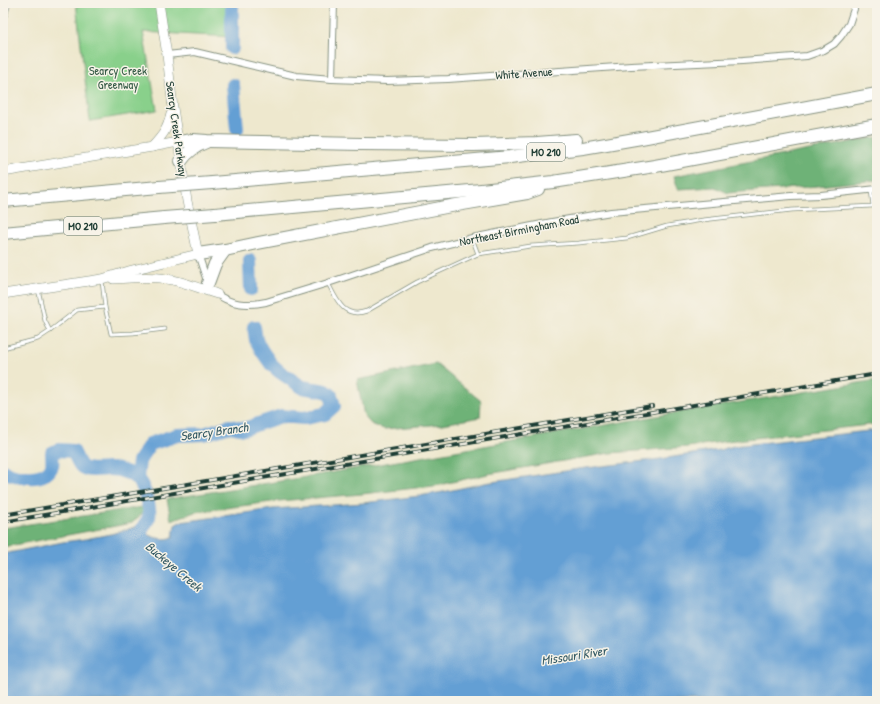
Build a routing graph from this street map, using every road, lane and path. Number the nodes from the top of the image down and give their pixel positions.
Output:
1 (9, 3) edge
2 (159, 3) edge
3 (334, 3) edge
4 (854, 3) edge
5 (3, 19) edge
6 (167, 55) junction
7 (332, 79) junction
8 (877, 94) edge
9 (173, 108) junction
10 (877, 125) edge
11 (655, 135) junction
12 (207, 141) junction
13 (178, 142) junction
14 (152, 147) junction
15 (181, 161) junction
16 (3, 172) edge
17 (553, 182) junction
18 (874, 189) edge
19 (3, 202) edge
20 (3, 233) edge
21 (472, 238) junction
22 (225, 250) junction
23 (198, 254) junction
24 (478, 254) junction
25 (102, 279) junction
26 (208, 283) junction
27 (328, 283) junction
28 (38, 288) junction
29 (3, 294) edge
30 (217, 294) junction
31 (105, 307) junction
32 (165, 329) dead end
33 (50, 331) junction
34 (3, 348) edge

1 - 5 lane
2 - 6 main road, Searcy Creek Parkway
3 - 7 street
4 - 7 street, White Avenue
6 - 7 street, White Avenue
6 - 9 main road, Searcy Creek Parkway
8 - 11 highway, MO 210
9 - 13 main road, Searcy Creek Parkway
9 - 14 main road
10 - 17 highway, MO 210
11 - 12 highway
11 - 19 highway, MO 210, bridge
12 - 13 highway
12 - 15 highway
13 - 14 main road
13 - 15 main road, Searcy Creek Parkway
14 - 16 main road
15 - 23 main road, Searcy Creek Parkway
17 - 20 highway, MO 210, bridge
17 - 22 highway
18 - 21 street, Northeast Birmingham Road
18 - 24 lane
21 - 24 lane
21 - 27 street, Northeast Birmingham Road
22 - 23 highway
22 - 26 highway
23 - 25 main road
23 - 26 street, Northeast Birmingham Road
24 - 27 lane
25 - 28 main road
25 - 30 main road
25 - 31 lane
26 - 30 street, Northeast Birmingham Road
27 - 30 street, Northeast Birmingham Road
28 - 29 main road
28 - 33 lane
31 - 32 lane
31 - 33 lane
33 - 34 lane

